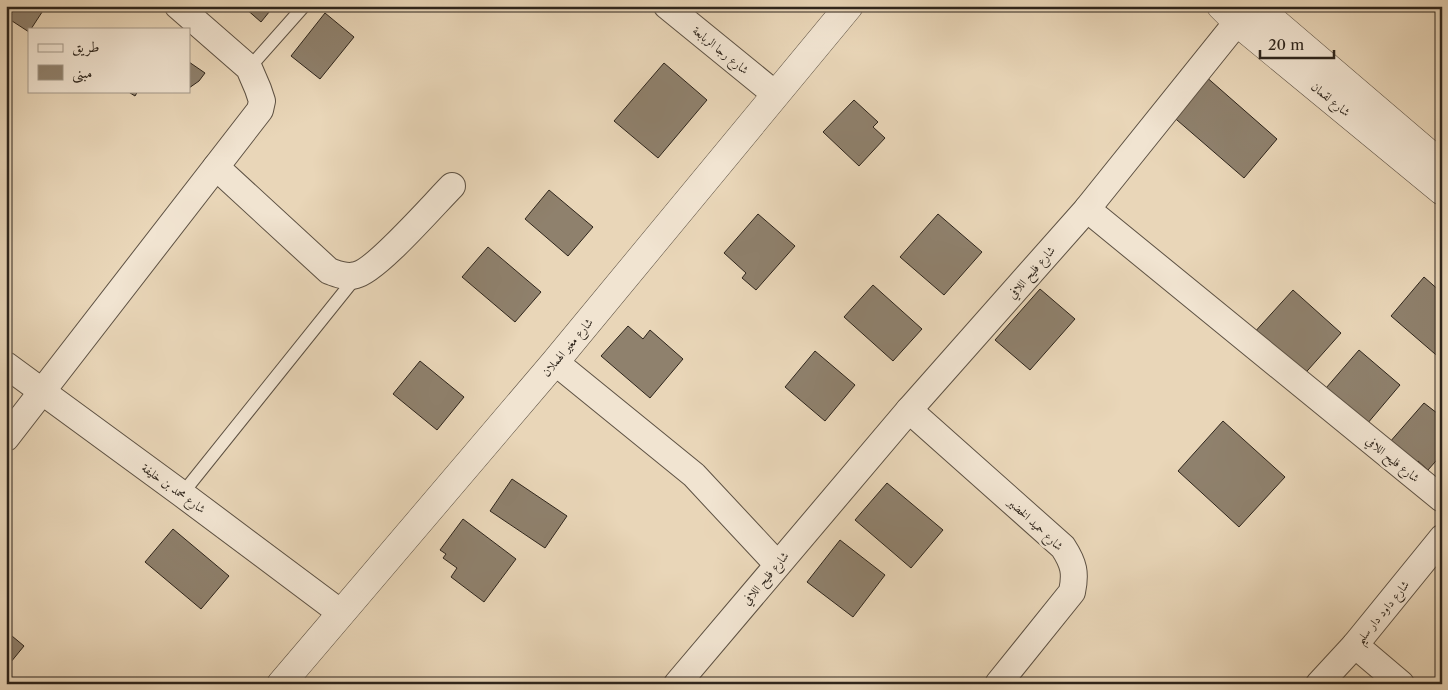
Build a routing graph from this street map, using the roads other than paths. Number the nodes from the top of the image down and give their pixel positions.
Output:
1 (178, 6) edge
2 (304, 6) edge
3 (667, 6) edge
4 (849, 6) edge
5 (1241, 10) edge
6 (249, 68) junction
7 (775, 94) junction
8 (1442, 165) edge
9 (216, 168) junction
10 (452, 186) dead end
11 (1442, 190) edge
12 (1086, 209) junction
13 (357, 275) junction
14 (555, 362) junction
15 (6, 365) edge
16 (42, 392) junction
17 (909, 410) junction
18 (6, 438) edge
19 (182, 494) junction
20 (1442, 499) edge
21 (1442, 538) edge
22 (777, 564) junction
23 (341, 613) junction
24 (1355, 645) junction
25 (282, 684) edge
26 (677, 684) edge
27 (998, 684) edge
28 (1319, 684) edge
29 (1401, 684) edge

1 - 6 street
2 - 6 lane
3 - 7 street, شارع رجا الربابعة
4 - 7 street, شارع مغير الهملان
5 - 8 street, شارع لقمان
5 - 11 street, شارع لقمان
5 - 12 street
6 - 9 street
7 - 14 street, شارع مغير الهملان
9 - 13 street
9 - 16 street
10 - 13 street
12 - 17 street, شارع فليح اللافي
12 - 20 street, شارع فليح اللافي
13 - 19 lane
14 - 22 street
14 - 23 street, شارع مغير الهملان
15 - 16 street, شارع محمد بن خليفة
16 - 18 street
16 - 19 street, شارع محمد بن خليفة
17 - 22 street, شارع فليح اللافي
17 - 27 street, شارع حميد الخضير
19 - 23 street, شارع محمد بن خليفة
21 - 24 street, شارع داود دار سليم
22 - 26 street, شارع فليح اللافي
23 - 25 street, شارع مغير الهملان
24 - 28 street, شارع داود دار سليم
24 - 29 street

